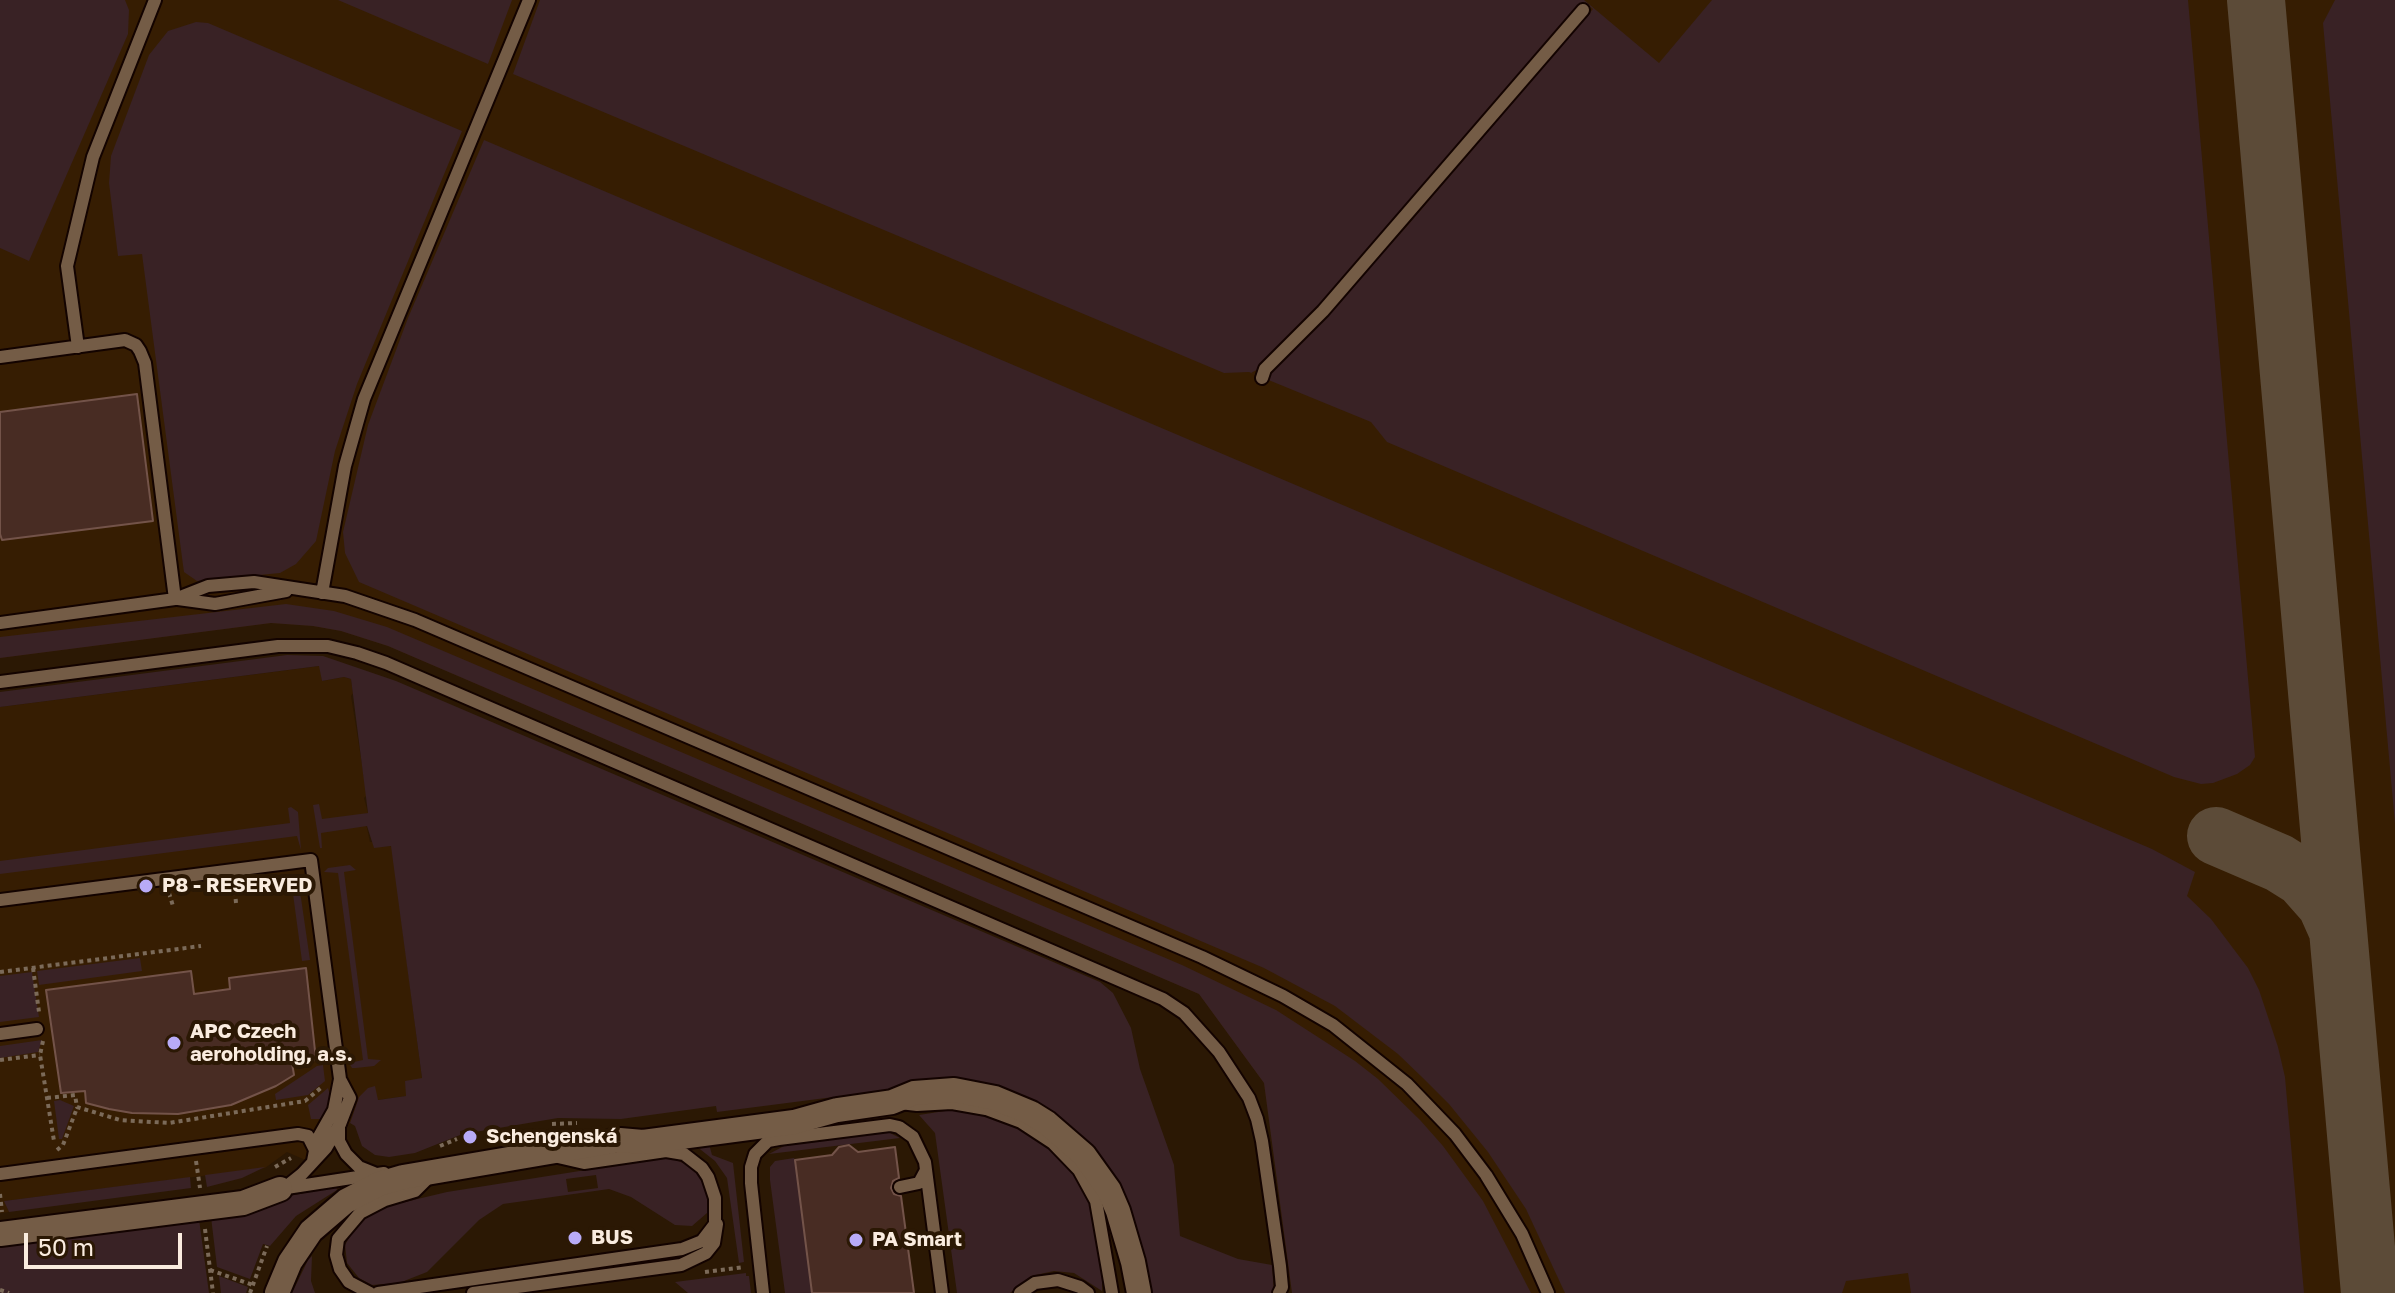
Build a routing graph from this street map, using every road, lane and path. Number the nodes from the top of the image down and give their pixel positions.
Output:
1 (155, 0) edge
2 (529, 0) edge
3 (1583, 10) dead end
4 (78, 347) junction
5 (0, 357) edge
6 (1262, 378) dead end
7 (293, 590) junction
8 (322, 593) junction
9 (175, 599) junction
10 (0, 623) edge
11 (0, 682) edge
12 (244, 882) dead end
13 (0, 900) edge
14 (236, 903) dead end
15 (201, 946) dead end
16 (33, 968) junction
17 (0, 972) edge
18 (39, 1014) dead end
19 (39, 1030) joint
20 (0, 1034) edge
21 (40, 1055) junction
22 (0, 1060) edge
23 (340, 1079) junction
24 (326, 1084) dead end
25 (47, 1098) junction
26 (892, 1102) junction
27 (77, 1107) junction
28 (192, 1120) junction
29 (340, 1124) junction
30 (193, 1129) dead end
31 (54, 1141) dead end
32 (50, 1153) dead end
33 (544, 1153) junction
34 (314, 1155) junction
35 (196, 1159) dead end
36 (269, 1160) dead end
37 (926, 1170) junction
38 (434, 1172) junction
39 (0, 1174) edge
40 (381, 1174) junction
41 (275, 1180) junction
42 (900, 1187) dead end
43 (0, 1194) edge
44 (201, 1196) dead end
45 (717, 1217) junction
46 (203, 1219) dead end
47 (2, 1226) edge
48 (267, 1246) dead end
49 (210, 1270) junction
50 (253, 1285) junction
51 (0, 1290) edge
52 (9, 1293) edge
53 (213, 1293) edge
54 (250, 1293) edge
55 (277, 1293) edge
56 (370, 1293) edge
57 (378, 1293) edge
58 (473, 1293) edge
59 (763, 1293) edge
60 (942, 1293) edge
61 (1020, 1293) edge
62 (1088, 1293) edge
63 (1112, 1293) edge
64 (1139, 1293) edge
65 (1279, 1293) edge
66 (1548, 1293) edge

1 - 4 lane
2 - 8 lane
3 - 6 lane
4 - 5 lane
4 - 9 lane
7 - 8 lane
7 - 9 lane
7 - 9 lane
8 - 66 lane
9 - 10 lane
11 - 65 lane
12 - 14 path
13 - 23 lane
15 - 16 path
16 - 17 path
16 - 18 path
19 - 20 lane
19 - 21 path
21 - 22 path
21 - 25 path
23 - 29 lane
23 - 34 lane
24 - 28 path
25 - 27 path
25 - 31 path
26 - 33 street
26 - 63 lane
26 - 64 street
27 - 28 path
27 - 32 path
28 - 30 path
29 - 34 lane
29 - 40 lane
33 - 38 street
33 - 45 lane
34 - 39 lane
34 - 41 lane
35 - 44 path
36 - 41 path
37 - 42 lane
37 - 59 lane
37 - 60 lane
38 - 40 lane
38 - 55 street
38 - 56 lane
40 - 41 lane
41 - 47 street
43 - 47 path
45 - 57 lane
45 - 58 lane
46 - 49 path
48 - 50 path
49 - 50 path
49 - 53 path
50 - 54 path
51 - 52 path
61 - 62 lane

